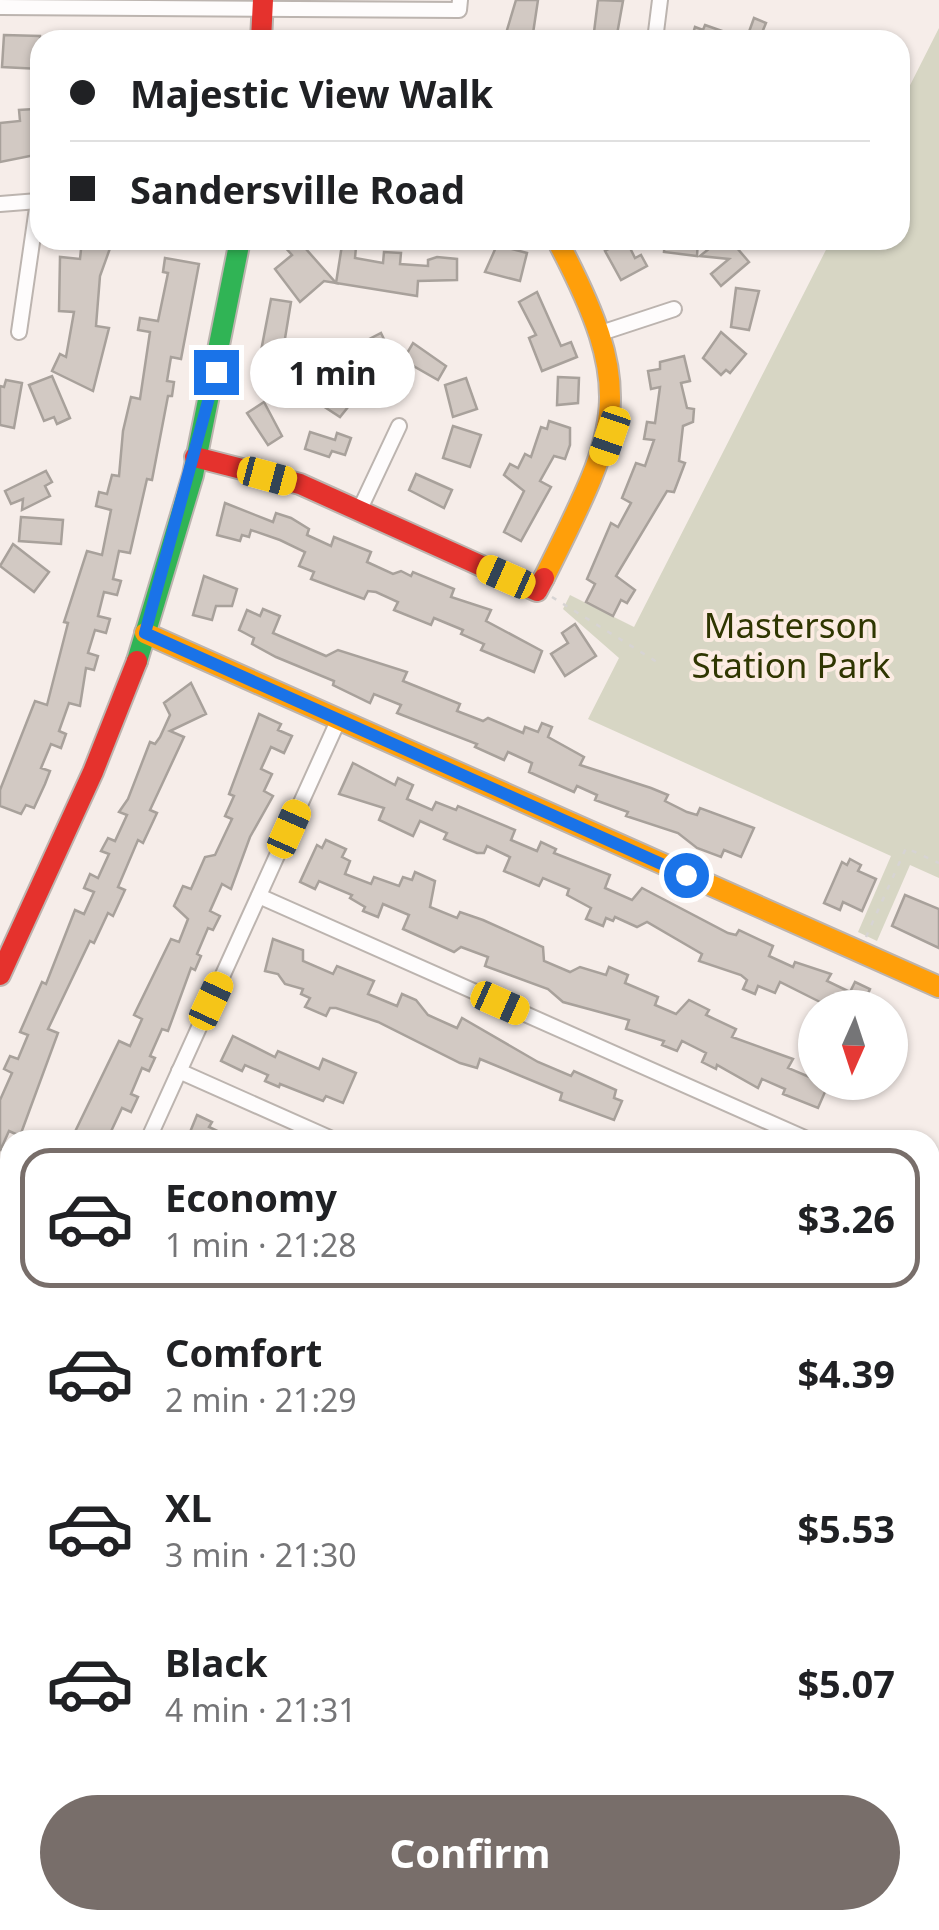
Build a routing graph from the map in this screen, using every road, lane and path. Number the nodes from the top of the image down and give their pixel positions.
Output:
1 (460, 0) edge
2 (660, 0) edge
3 (263, 5) edge
4 (0, 7) edge
5 (262, 30) edge
6 (657, 30) edge
7 (30, 202) edge
8 (0, 204) edge
9 (31, 250) edge
10 (238, 250) edge
11 (562, 250) edge
12 (674, 308) dead end
13 (19, 332) dead end
14 (604, 332) junction
15 (399, 426) dead end
16 (195, 457) junction
17 (359, 512) junction
18 (537, 591) junction
19 (145, 633) junction
20 (657, 662) dead end
21 (338, 722) junction
22 (939, 864) edge
23 (258, 896) junction
24 (8, 935) edge
25 (860, 952) junction
26 (0, 974) edge
27 (939, 987) edge
28 (179, 1071) junction
29 (152, 1130) edge
30 (312, 1130) edge
31 (786, 1130) edge

1 - 3 street
2 - 6 street
3 - 4 street
3 - 5 street
7 - 8 street
9 - 13 street
10 - 16 street
11 - 14 street
12 - 14 street
14 - 18 street
15 - 17 street
16 - 17 street
16 - 19 street
17 - 18 street
18 - 20 path
19 - 21 street
19 - 24 street
21 - 23 street
21 - 25 street
22 - 25 path
23 - 28 street
23 - 31 street
24 - 26 street
25 - 27 street
28 - 29 street
28 - 30 street

